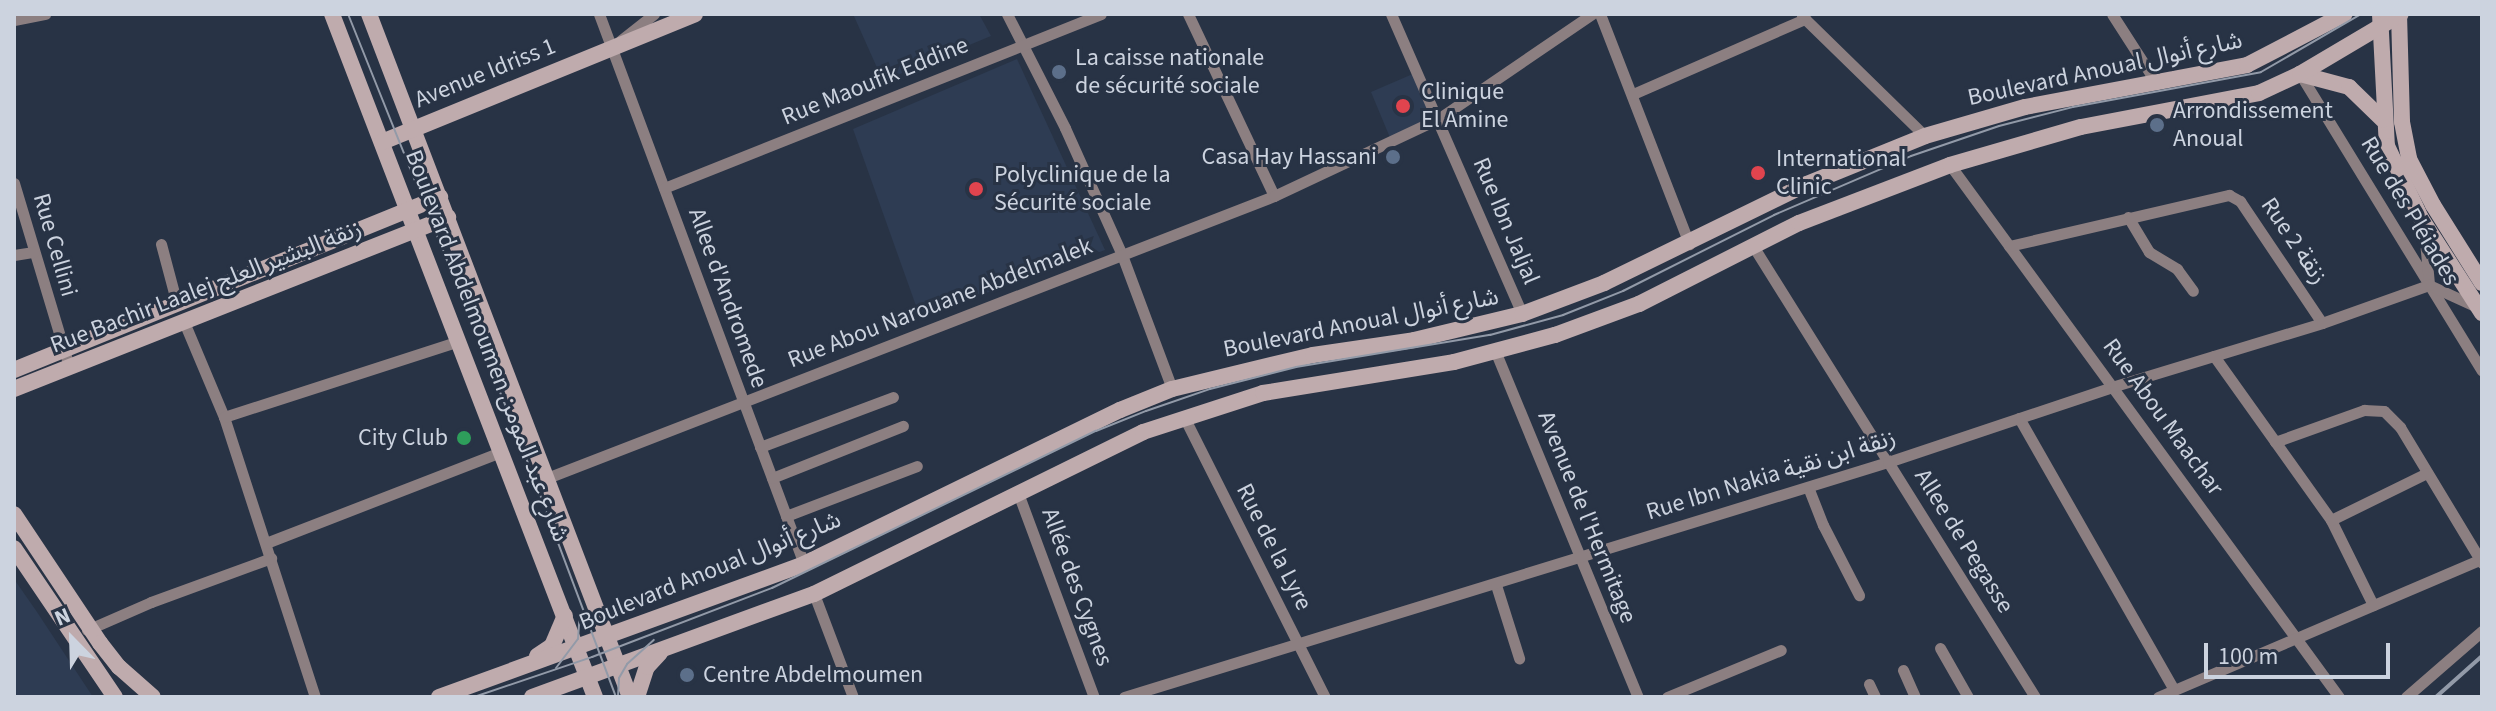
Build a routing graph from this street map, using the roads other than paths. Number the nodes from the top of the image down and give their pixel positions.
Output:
1 (45, 14) edge
2 (332, 14) edge
3 (369, 14) edge
4 (599, 14) edge
5 (654, 14) edge
6 (695, 14) edge
7 (1007, 14) edge
8 (1101, 14) edge
9 (1188, 14) edge
10 (1391, 14) edge
11 (1592, 14) edge
12 (1600, 14) edge
13 (2112, 14) edge
14 (2345, 14) edge
15 (2400, 15) edge
16 (1802, 17) edge
17 (14, 20) edge
18 (2380, 20) edge
19 (1026, 45) junction
20 (612, 48) junction
21 (2300, 74) junction
22 (2157, 84) junction
23 (1633, 94) junction
24 (1438, 119) junction
25 (2383, 120) junction
26 (413, 129) junction
27 (1925, 136) junction
28 (382, 142) junction
29 (1950, 165) junction
30 (14, 183) edge
31 (664, 188) junction
32 (1274, 196) junction
33 (440, 197) junction
34 (408, 210) junction
35 (448, 217) junction
36 (2128, 217) junction
37 (2421, 218) junction
38 (416, 230) junction
39 (161, 244) dead end
40 (1689, 244) junction
41 (1753, 246) junction
42 (2009, 246) junction
43 (34, 252) junction
44 (14, 255) edge
45 (1122, 255) junction
46 (2482, 283) edge
47 (2429, 285) junction
48 (2193, 291) dead end
49 (177, 304) junction
50 (2481, 311) edge
51 (1522, 314) junction
52 (184, 322) junction
53 (2322, 323) junction
54 (459, 341) junction
55 (64, 349) junction
56 (1496, 353) junction
57 (2214, 356) junction
58 (69, 366) junction
59 (14, 370) edge
60 (2482, 371) edge
61 (2115, 386) junction
62 (14, 389) edge
63 (1172, 389) junction
64 (893, 397) dead end
65 (744, 403) junction
66 (224, 417) junction
67 (1184, 417) junction
68 (2019, 418) junction
69 (903, 426) dead end
70 (2275, 442) junction
71 (760, 447) junction
72 (501, 452) junction
73 (1888, 462) junction
74 (917, 466) dead end
75 (2427, 473) junction
76 (547, 478) junction
77 (772, 478) junction
78 (1808, 487) junction
79 (1018, 493) junction
80 (14, 514) edge
81 (786, 516) junction
82 (2331, 520) junction
83 (266, 543) junction
84 (14, 548) edge
85 (1580, 557) junction
86 (271, 558) junction
87 (2481, 561) edge
88 (804, 564) junction
89 (1496, 585) junction
90 (814, 594) junction
91 (1859, 595) dead end
92 (2373, 605) junction
93 (565, 616) junction
94 (91, 628) junction
95 (2482, 631) edge
96 (72, 637) junction
97 (608, 638) junction
98 (2296, 638) junction
99 (1298, 643) junction
100 (1940, 648) dead end
101 (578, 649) junction
102 (1781, 650) dead end
103 (661, 652) junction
104 (1519, 658) dead end
105 (619, 666) junction
106 (1903, 670) dead end
107 (507, 672) junction
108 (589, 678) junction
109 (1869, 684) dead end
110 (2174, 690) junction
111 (312, 695) edge
112 (115, 697) edge
113 (153, 697) edge
114 (439, 697) edge
115 (532, 697) edge
116 (595, 697) edge
117 (630, 697) edge
118 (637, 697) edge
119 (853, 697) edge
120 (1094, 697) edge
121 (1124, 697) edge
122 (1325, 697) edge
123 (1638, 697) edge
124 (1667, 697) edge
125 (1875, 697) edge
126 (1915, 697) edge
127 (1968, 697) edge
128 (2035, 697) edge
129 (2158, 697) edge
130 (2339, 697) edge
131 (2406, 697) edge

1 - 17 street
2 - 28 street, Boulevard Abdelmoumen شارع عبد المومن
3 - 26 street, Boulevard Abdelmoumen شارع عبد المومن
4 - 20 street, Allee d'Andromede
5 - 20 street
6 - 20 street, Avenue Idriss 1
7 - 19 street
8 - 19 street, Rue Maoufik Eddine
9 - 32 street
10 - 24 street, Rue Ibn Jaljal
11 - 24 street, Rue Abou Narouane Abdelmalek
12 - 23 street
13 - 22 street
14 - 22 street, Boulevard Anoual شارع أنوال
15 - 18 street, Boulevard Anoual شارع أنوال
15 - 46 street
16 - 23 street
16 - 27 street
18 - 21 street, Boulevard Anoual شارع أنوال
18 - 25 street
19 - 31 street, Rue Maoufik Eddine
19 - 45 street
20 - 26 street, Avenue Idriss 1
20 - 31 street, Allee d'Andromede
21 - 25 street
21 - 29 street, Boulevard Anoual شارع أنوال
21 - 47 street, Rue des Pléiades
22 - 27 street, Boulevard Anoual شارع أنوال
23 - 40 street
24 - 32 street, Rue Abou Narouane Abdelmalek
24 - 51 street, Rue Ibn Jaljal
25 - 37 street
26 - 28 street, Avenue Idriss 1
26 - 33 street, Boulevard Abdelmoumen شارع عبد المومن
27 - 40 street, Boulevard Anoual شارع أنوال
28 - 34 street, Boulevard Abdelmoumen شارع عبد المومن
29 - 41 street, Boulevard Anoual شارع أنوال
29 - 42 street, Rue Abou Maachar
30 - 43 street, Rue Cellini
31 - 65 street, Allee d'Andromede
32 - 45 street, Rue Abou Narouane Abdelmalek
33 - 34 street, Rue Bachir Laalej زنقة البشير العلج
33 - 35 street, Boulevard Abdelmoumen شارع عبد المومن
34 - 38 street, Boulevard Abdelmoumen شارع عبد المومن
34 - 49 street, Rue Bachir Laalej زنقة البشير العلج
35 - 38 street, Rue Bachir Laalej زنقة البشير العلج
35 - 76 street, Boulevard Abdelmoumen شارع عبد المومن
36 - 42 street, Rue 2 زنقة
36 - 48 street
36 - 53 street, Rue 2 زنقة
37 - 47 street
37 - 50 street
38 - 52 street, Rue Bachir Laalej زنقة البشير العلج
38 - 54 street, Boulevard Abdelmoumen شارع عبد المومن
39 - 49 street
40 - 51 street, Boulevard Anoual شارع أنوال
41 - 56 street, Boulevard Anoual شارع أنوال
41 - 73 street, Allee de Pegasse
42 - 61 street, Rue Abou Maachar
43 - 44 street
43 - 55 street, Rue Cellini
45 - 63 street
45 - 65 street, Rue Abou Narouane Abdelmalek
47 - 50 street
47 - 53 street, Rue Ibn Nakia زنقة ابن نقية
47 - 60 street, Rue des Pléiades
49 - 55 street, Rue Bachir Laalej زنقة البشير العلج
51 - 63 street, Boulevard Anoual شارع أنوال
52 - 58 street, Rue Bachir Laalej زنقة البشير العلج
52 - 66 street
53 - 57 street, Rue Ibn Nakia زنقة ابن نقية
54 - 66 street
54 - 72 street, Boulevard Abdelmoumen شارع عبد المومن
55 - 58 street, Rue Cellini
55 - 59 street, Rue Bachir Laalej زنقة البشير العلج
56 - 67 street, Boulevard Anoual شارع أنوال
56 - 85 street, Avenue de l'Hermitage
57 - 61 street, Rue Ibn Nakia زنقة ابن نقية
57 - 70 street
58 - 62 street, Rue Bachir Laalej زنقة البشير العلج
61 - 68 street, Rue Ibn Nakia زنقة ابن نقية
61 - 98 street, Rue Abou Maachar
63 - 88 street, Boulevard Anoual شارع أنوال
64 - 71 street
65 - 71 street, Allee d'Andromede
65 - 76 street, Rue Abou Narouane Abdelmalek
66 - 83 street
67 - 79 street, Boulevard Anoual شارع أنوال
67 - 99 street, Rue de la Lyre
68 - 73 street, Rue Ibn Nakia زنقة ابن نقية
68 - 110 street
69 - 77 street
70 - 75 street
70 - 82 street
71 - 77 street, Allee d'Andromede
72 - 83 street
72 - 93 street, Boulevard Abdelmoumen شارع عبد المومن
73 - 78 street, Rue Ibn Nakia زنقة ابن نقية
73 - 128 street, Allee de Pegasse
74 - 81 street
75 - 82 street
75 - 87 street
76 - 97 street, Boulevard Abdelmoumen شارع عبد المومن
77 - 81 street, Allee d'Andromede
78 - 85 street, Rue Ibn Nakia زنقة ابن نقية
78 - 91 street
79 - 90 street, Boulevard Anoual شارع أنوال
79 - 120 street, Allée des Cygnes
80 - 94 street
81 - 88 street, Allee d'Andromede
82 - 92 street
83 - 86 street
84 - 96 street
85 - 89 street, Rue Ibn Nakia زنقة ابن نقية
85 - 123 street, Avenue de l'Hermitage
86 - 94 street
86 - 111 street
87 - 92 street
88 - 97 street, Boulevard Anoual شارع أنوال
89 - 99 street, Rue Ibn Nakia زنقة ابن نقية
89 - 104 street
90 - 103 street, Boulevard Anoual شارع أنوال
90 - 119 street
92 - 98 street
93 - 101 street, Boulevard Abdelmoumen شارع عبد المومن
93 - 107 street
94 - 96 street
94 - 113 street
95 - 131 street
96 - 112 street
97 - 101 street, Boulevard Anoual شارع أنوال
97 - 105 street, Boulevard Abdelmoumen شارع عبد المومن
98 - 110 street
98 - 130 street, Rue Abou Maachar
99 - 121 street, Rue Ibn Nakia زنقة ابن نقية
99 - 122 street, Rue de la Lyre
100 - 127 street
101 - 107 street, Boulevard Anoual شارع أنوال
101 - 108 street, Boulevard Abdelmoumen شارع عبد المومن
102 - 124 street
103 - 105 street, Boulevard Anoual شارع أنوال
103 - 118 street
105 - 108 street, Boulevard Anoual شارع أنوال
105 - 117 street, Boulevard Abdelmoumen شارع عبد المومن
106 - 126 street
107 - 114 street, Boulevard Anoual شارع أنوال
108 - 115 street, Boulevard Anoual شارع أنوال
108 - 116 street, Boulevard Abdelmoumen شارع عبد المومن
109 - 125 street
110 - 129 street

